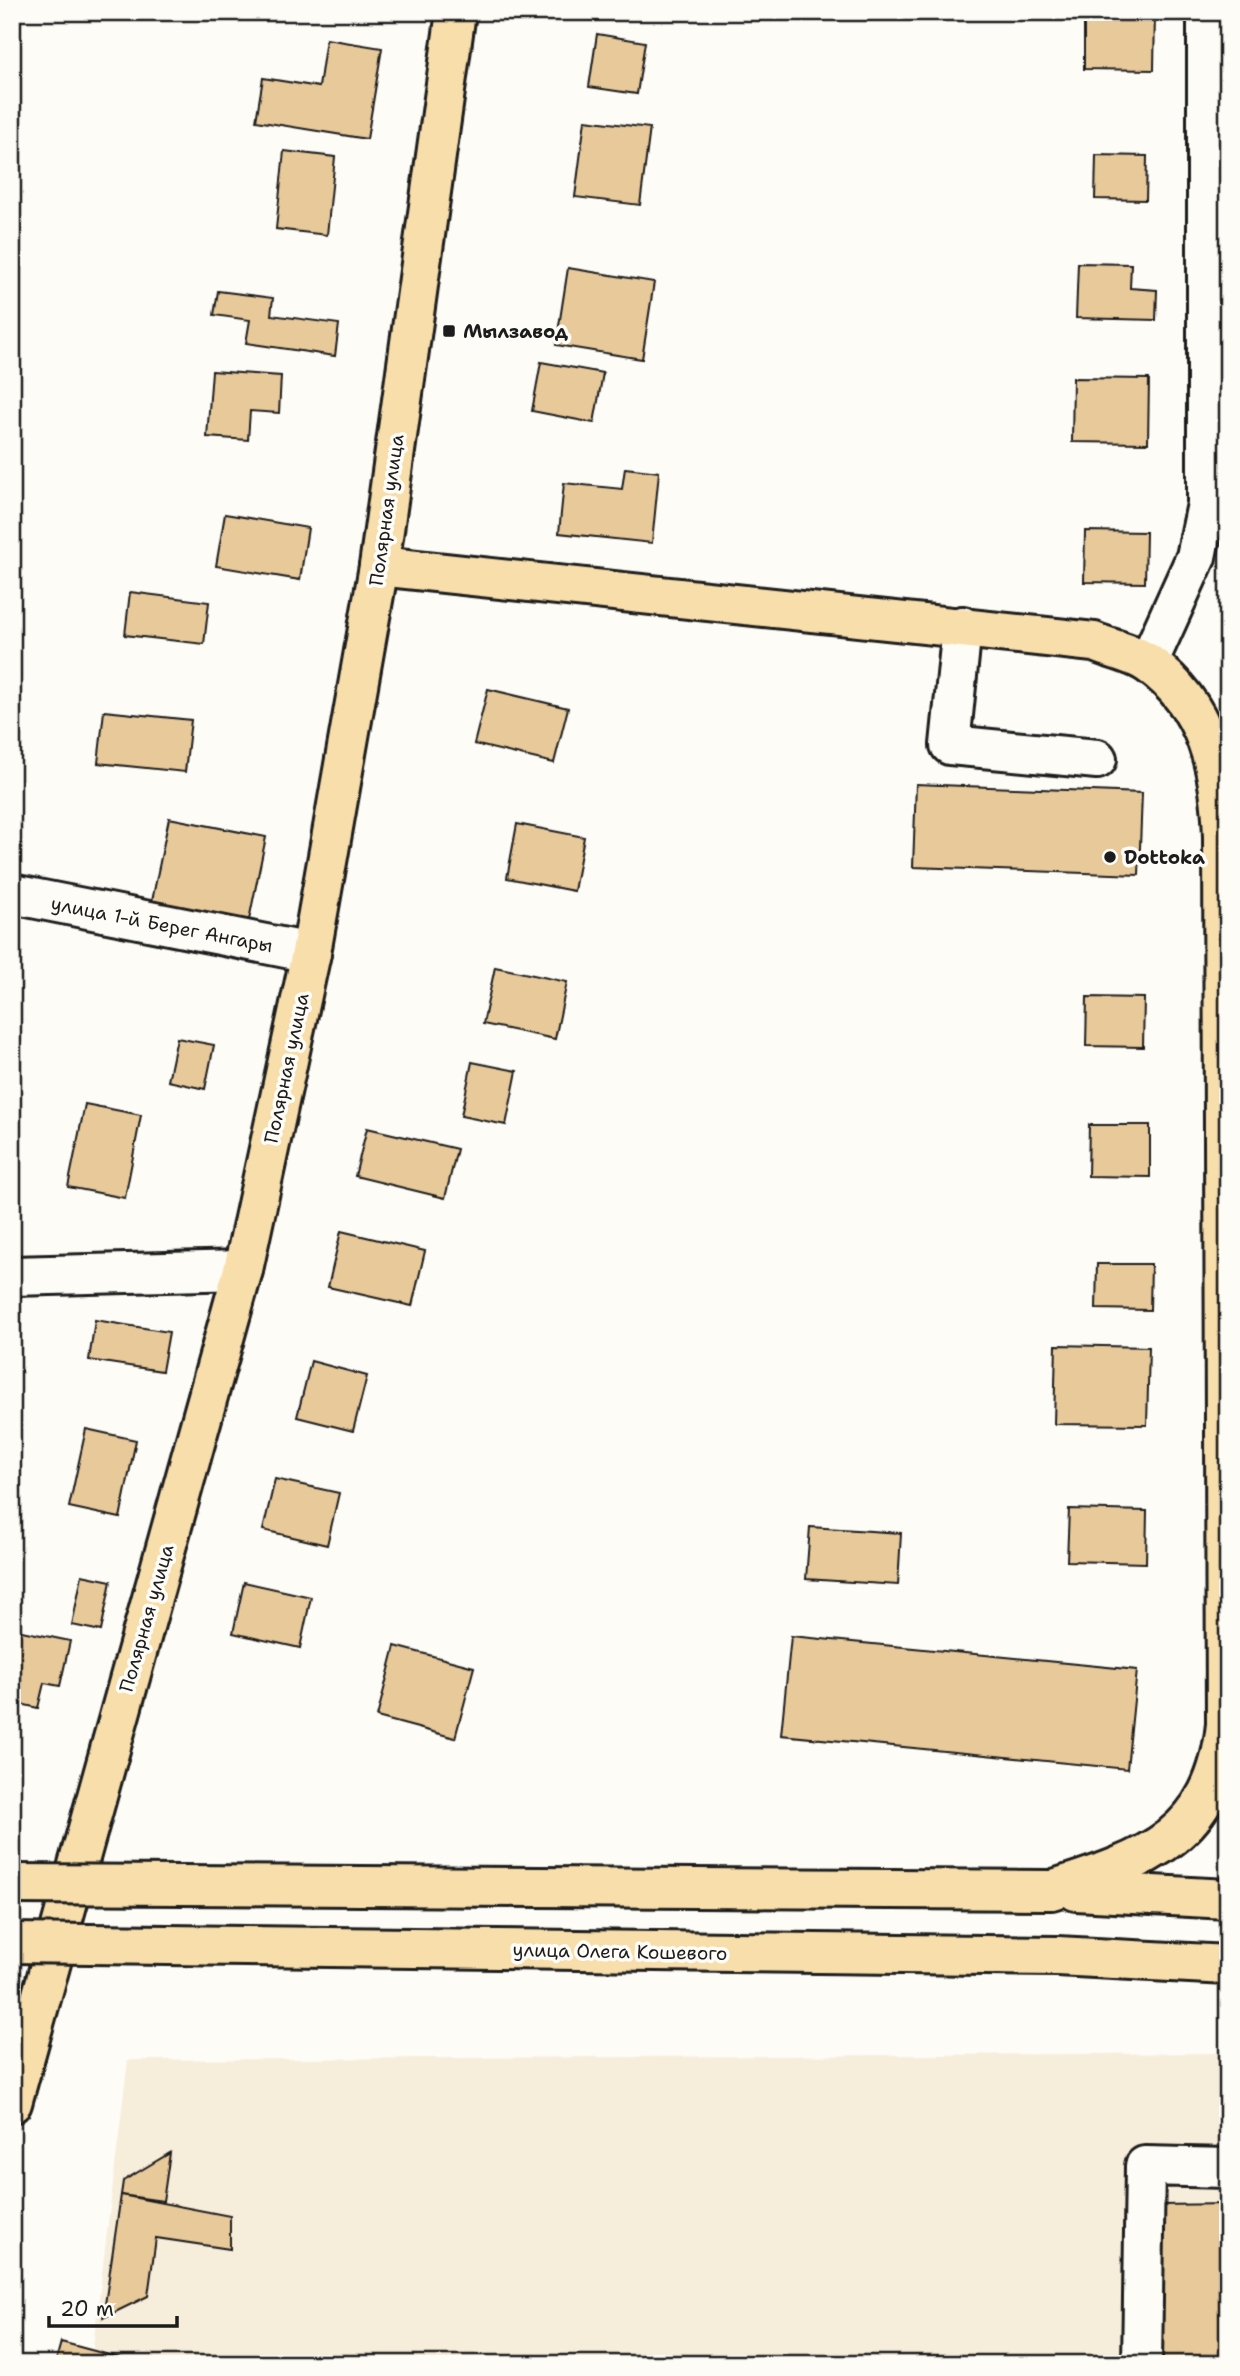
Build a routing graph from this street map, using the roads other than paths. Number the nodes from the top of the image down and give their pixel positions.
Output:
1 (456, 12) edge
2 (1207, 12) edge
3 (1218, 499) edge
4 (379, 566) junction
5 (962, 626) junction
6 (1148, 663) junction
7 (1097, 759) dead end
8 (12, 894) edge
9 (311, 953) junction
10 (243, 1270) junction
11 (12, 1276) edge
12 (1227, 1729) edge
13 (12, 1884) edge
14 (1051, 1890) junction
15 (1228, 1899) edge
16 (12, 1943) edge
17 (1228, 1965) edge
18 (12, 2103) edge
19 (1228, 2168) edge
20 (1142, 2364) edge

1 - 4 main road, Полярная улица
2 - 3 street
3 - 6 street
4 - 5 main road
4 - 9 main road, Полярная улица
5 - 6 main road
5 - 7 street
6 - 12 main road
8 - 9 street, улица 1-й Берег Ангары
9 - 10 main road, Полярная улица
10 - 11 street
10 - 18 main road, Полярная улица
12 - 14 main road
13 - 14 main road, bridge
14 - 15 main road
16 - 17 main road, улица Олега Кошевого, bridge
19 - 20 street

